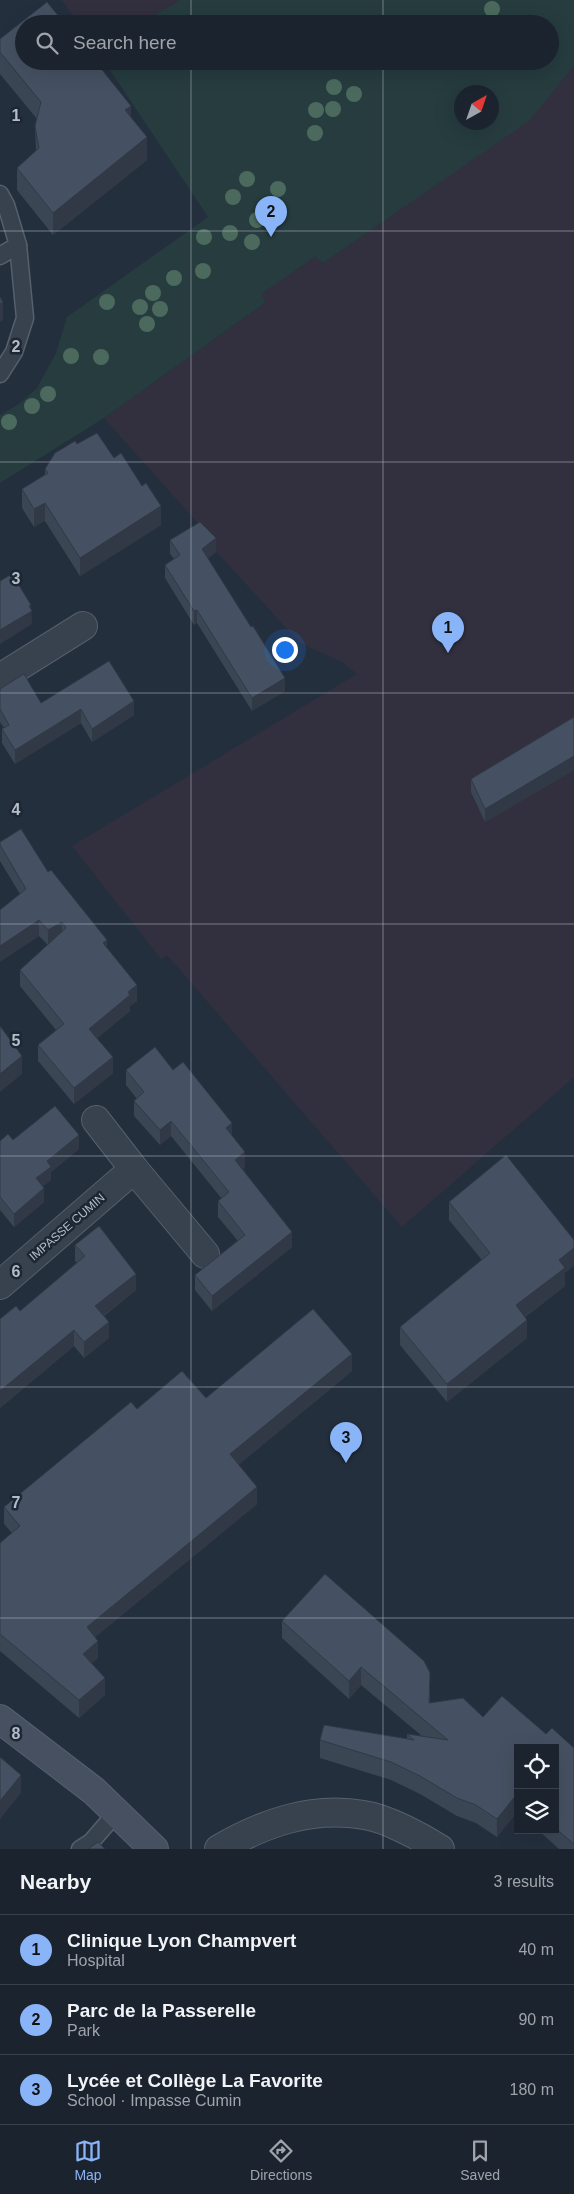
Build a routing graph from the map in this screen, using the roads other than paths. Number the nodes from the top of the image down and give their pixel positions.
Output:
1 (0, 194) edge
2 (18, 245) junction
3 (0, 256) edge
4 (0, 374) edge
5 (84, 626) dead end
6 (0, 678) edge
7 (96, 1120) dead end
8 (134, 1169) junction
9 (205, 1254) dead end
10 (0, 1284) edge
11 (0, 1719) edge
12 (117, 1812) junction
13 (80, 1849) edge
14 (154, 1849) edge
15 (219, 1849) edge
16 (440, 1849) edge

1 - 2 lane
2 - 3 lane
2 - 4 lane
5 - 6 street
7 - 8 street
8 - 9 street
8 - 10 street, IMPASSE CUMIN
11 - 12 main road
12 - 13 lane
12 - 14 main road
15 - 16 street

